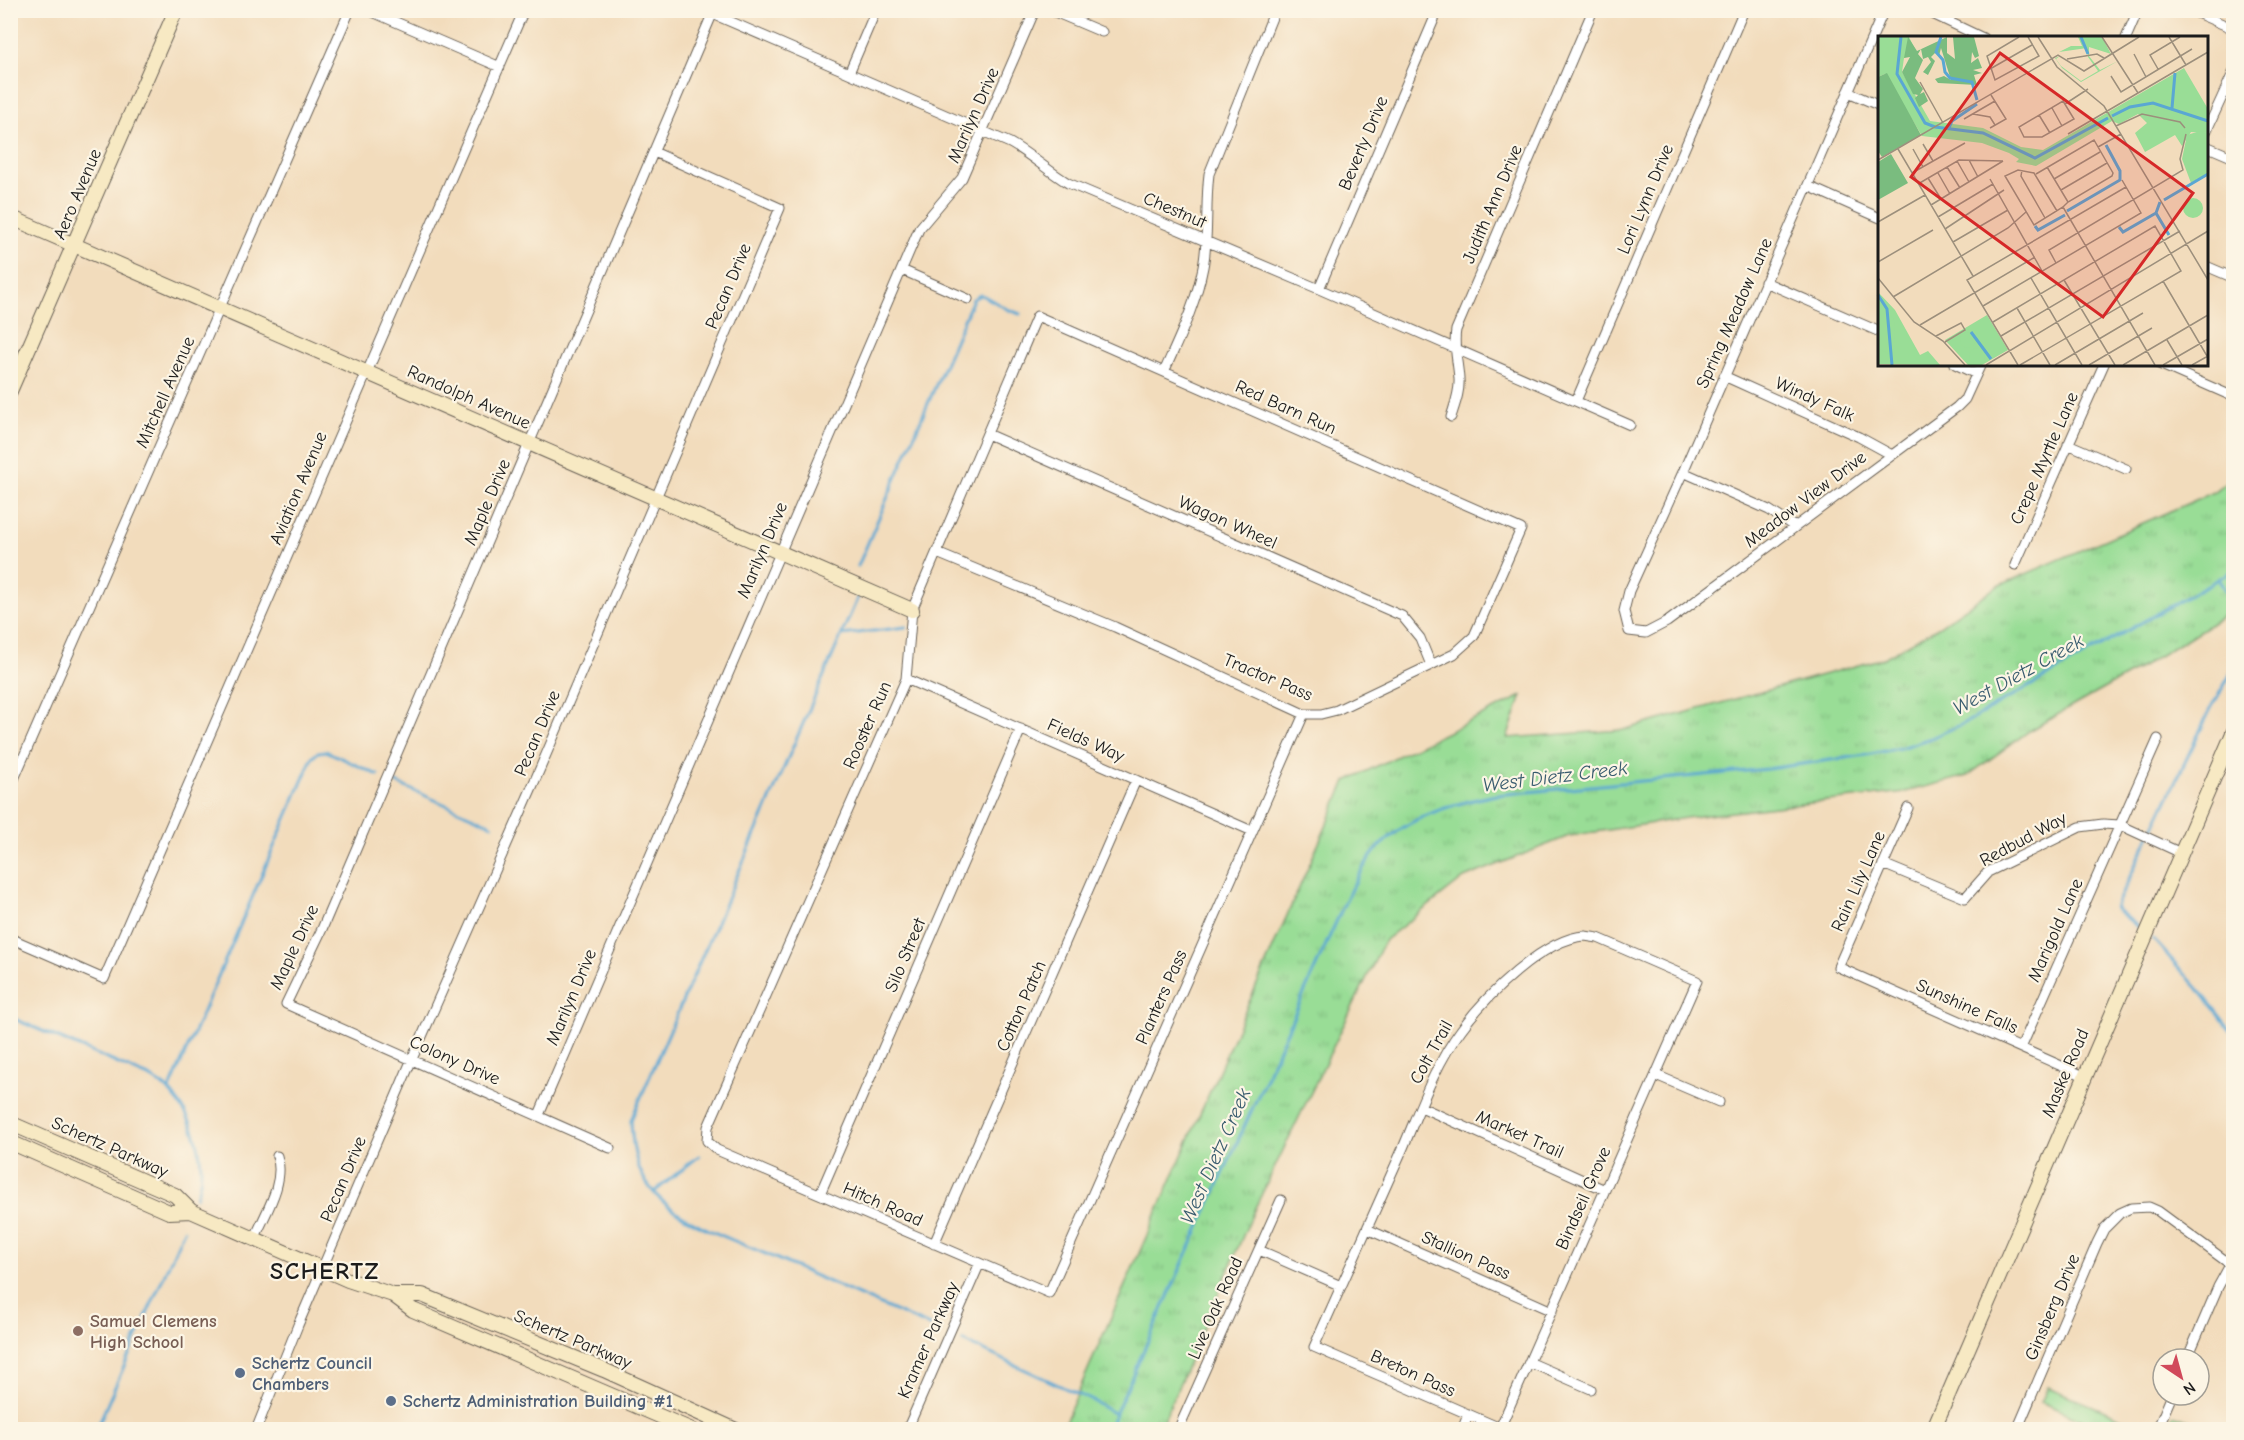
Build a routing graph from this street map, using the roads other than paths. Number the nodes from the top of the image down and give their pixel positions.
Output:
1 (176, 10) edge
2 (350, 10) edge
3 (369, 10) edge
4 (524, 10) edge
5 (876, 10) edge
6 (1035, 10) edge
7 (1050, 10) edge
8 (1275, 10) edge
9 (1438, 10) edge
10 (1593, 10) edge
11 (1744, 10) edge
12 (1884, 10) edge
13 (1924, 10) edge
14 (2138, 10) edge
15 (2190, 10) edge
16 (714, 12) edge
17 (2234, 29) edge
18 (1102, 32) dead end
19 (1979, 36) edge
20 (2128, 36) edge
21 (500, 67) junction
22 (2234, 71) edge
23 (849, 73) junction
24 (1848, 92) junction
25 (1878, 105) edge
26 (2208, 128) edge
27 (983, 132) junction
28 (2208, 147) edge
29 (654, 152) junction
30 (2234, 158) edge
31 (1808, 186) junction
32 (10, 217) edge
33 (1878, 217) edge
34 (1205, 241) junction
35 (74, 244) junction
36 (2208, 267) edge
37 (902, 270) junction
38 (2234, 278) edge
39 (1766, 282) junction
40 (1318, 289) junction
41 (968, 299) dead end
42 (220, 308) junction
43 (1037, 316) joint
44 (1878, 331) edge
45 (1455, 349) junction
46 (2103, 366) edge
47 (2164, 366) edge
48 (1978, 369) edge
49 (366, 372) junction
50 (1164, 372) junction
51 (1724, 376) junction
52 (10, 391) edge
53 (2234, 397) edge
54 (1576, 401) junction
55 (1451, 417) dead end
56 (1630, 425) dead end
57 (987, 434) junction
58 (530, 443) junction
59 (2068, 444) junction
60 (1892, 455) junction
61 (2126, 469) dead end
62 (1683, 472) junction
63 (655, 498) junction
64 (1795, 527) junction
65 (1521, 529) joint
66 (779, 552) junction
67 (937, 553) junction
68 (2015, 565) dead end
69 (912, 610) junction
70 (1629, 631) joint
71 (1431, 665) junction
72 (906, 678) junction
73 (1304, 714) junction
74 (1021, 729) junction
75 (2234, 731) edge
76 (2158, 739) dead end
77 (1136, 780) junction
78 (10, 788) edge
79 (1908, 808) dead end
80 (2120, 825) junction
81 (1252, 831) junction
82 (2181, 853) junction
83 (1883, 864) junction
84 (10, 938) edge
85 (1838, 967) joint
86 (1697, 981) joint
87 (286, 1004) joint
88 (2021, 1048) junction
89 (412, 1059) junction
90 (1656, 1075) junction
91 (2084, 1076) junction
92 (1719, 1102) dead end
93 (1420, 1107) junction
94 (538, 1115) junction
95 (10, 1123) edge
96 (707, 1141) joint
97 (10, 1142) edge
98 (610, 1148) dead end
99 (277, 1156) dead end
100 (104, 1164) junction
101 (97, 1180) junction
102 (1605, 1190) junction
103 (820, 1194) junction
104 (175, 1195) junction
105 (1281, 1200) dead end
106 (191, 1211) junction
107 (169, 1212) junction
108 (1367, 1229) junction
109 (254, 1240) junction
110 (934, 1244) junction
111 (1259, 1250) junction
112 (979, 1265) junction
113 (2232, 1266) edge
114 (323, 1270) junction
115 (1341, 1286) junction
116 (1049, 1293) joint
117 (393, 1294) junction
118 (453, 1307) junction
119 (1552, 1311) junction
120 (444, 1324) junction
121 (502, 1328) junction
122 (493, 1345) junction
123 (1314, 1347) joint
124 (2192, 1347) edge
125 (1529, 1362) junction
126 (604, 1370) junction
127 (595, 1387) junction
128 (1591, 1389) dead end
129 (669, 1400) junction
130 (2167, 1407) edge
131 (1468, 1415) junction
132 (662, 1416) junction
133 (1500, 1428) edge
134 (256, 1430) edge
135 (692, 1430) edge
136 (735, 1430) edge
137 (907, 1430) edge
138 (1178, 1430) edge
139 (1461, 1430) edge
140 (1933, 1430) edge
141 (2017, 1430) edge
142 (2157, 1430) edge

1 - 35 street, Aero Avenue
2 - 42 street, Mitchell Avenue
3 - 21 street
4 - 21 street, Aviation Avenue
5 - 23 street
6 - 27 street, Marilyn Drive
7 - 18 street
8 - 34 street
9 - 40 street, Beverly Drive
10 - 45 street, Judith Ann Drive
11 - 54 street, Lori Lynn Drive
12 - 24 street, Spring Meadow Lane
13 - 19 street
14 - 20 street
15 - 17 street
16 - 23 street, Chestnut
16 - 29 street, Maple Drive
21 - 49 street, Aviation Avenue
22 - 26 street
23 - 27 street, Chestnut
24 - 25 street
24 - 31 street, Spring Meadow Lane
27 - 34 street, Chestnut
27 - 37 street, Marilyn Drive
28 - 30 street
29 - 58 street, Maple Drive
29 - 63 street, Pecan Drive
31 - 33 street
31 - 39 street, Spring Meadow Lane
32 - 35 street, Randolph Avenue
34 - 40 street, Chestnut
34 - 50 street
35 - 42 street, Randolph Avenue
35 - 52 street, Aero Avenue
36 - 38 street
37 - 41 street
37 - 66 street, Marilyn Drive
39 - 44 street
39 - 51 street, Spring Meadow Lane
40 - 45 street, Chestnut
42 - 49 street, Randolph Avenue
42 - 78 street, Mitchell Avenue
43 - 50 street, Red Barn Run
43 - 57 street, Rooster Run
45 - 54 street, Chestnut
45 - 55 street, Judith Ann Drive
46 - 59 street, Crepe Myrtle Lane
47 - 53 street
48 - 60 street, Meadow View Drive
49 - 58 street, Randolph Avenue
49 - 84 street, Aviation Avenue
50 - 65 street, Red Barn Run
51 - 60 street, Windy Falk
51 - 62 street, Spring Meadow Lane
54 - 56 street, Chestnut
57 - 67 street, Rooster Run
57 - 71 street, Wagon Wheel
58 - 63 street, Randolph Avenue
58 - 87 street, Maple Drive
59 - 61 street
59 - 68 street, Crepe Myrtle Lane
60 - 64 street, Meadow View Drive
62 - 64 street
62 - 70 street, Spring Meadow Lane
63 - 66 street, Randolph Avenue
63 - 89 street, Pecan Drive
64 - 70 street, Meadow View Drive
65 - 71 street, Tractor Pass
66 - 69 street, Randolph Avenue
66 - 94 street, Marilyn Drive
67 - 69 street, Rooster Run
67 - 73 street, Tractor Pass
69 - 72 street, Rooster Run
71 - 73 street, Tractor Pass
72 - 74 street, Fields Way
72 - 96 street, Rooster Run
73 - 81 street, Planters Pass
74 - 77 street, Fields Way
74 - 103 street, Silo Street
75 - 82 street, Maske Road
76 - 80 street, Marigold Lane
77 - 81 street, Fields Way
77 - 110 street, Cotton Patch
79 - 83 street, Rain Lily Lane
80 - 82 street
80 - 83 street, Redbud Way
80 - 88 street, Marigold Lane
81 - 116 street, Planters Pass
82 - 91 street, Maske Road
83 - 85 street, Rain Lily Lane
85 - 88 street, Sunshine Falls
86 - 90 street, Bindseil Grove
86 - 93 street, Colt Trail
87 - 89 street, Colony Drive
88 - 91 street, Sunshine Falls
89 - 94 street, Colony Drive
89 - 114 street, Pecan Drive
90 - 92 street
90 - 102 street, Bindseil Grove
91 - 140 street, Maske Road
93 - 102 street, Market Trail
93 - 108 street, Colt Trail
94 - 98 street, Colony Drive
95 - 100 street, Schertz Parkway
96 - 103 street, Hitch Road
97 - 101 street, Schertz Parkway
99 - 109 street
100 - 101 street
100 - 104 street, Schertz Parkway
101 - 107 street, Schertz Parkway
102 - 119 street, Bindseil Grove
103 - 110 street, Hitch Road
104 - 106 street, Schertz Parkway
104 - 107 street
105 - 111 street, Live Oak Road
106 - 107 street, Schertz Parkway
106 - 109 street, Schertz Parkway
108 - 115 street, Colt Trail
108 - 119 street, Stallion Pass
109 - 114 street, Schertz Parkway
110 - 112 street, Hitch Road
111 - 115 street
111 - 138 street, Live Oak Road
112 - 116 street, Hitch Road
112 - 137 street, Kramer Parkway
113 - 124 street
113 - 141 street, Ginsberg Drive
114 - 117 street, Schertz Parkway
114 - 134 street, Pecan Drive
115 - 123 street, Colt Trail
117 - 118 street, Schertz Parkway
117 - 120 street, Schertz Parkway
118 - 120 street
118 - 121 street, Schertz Parkway
119 - 125 street, Bindseil Grove
120 - 122 street, Schertz Parkway
121 - 122 street
121 - 126 street, Schertz Parkway
122 - 127 street, Schertz Parkway
123 - 131 street, Breton Pass
125 - 128 street
125 - 133 street, Bindseil Grove
126 - 127 street
126 - 129 street, Schertz Parkway
127 - 132 street, Schertz Parkway
129 - 132 street
129 - 136 street, Schertz Parkway
130 - 142 street
131 - 133 street, Breton Pass
131 - 139 street
132 - 135 street, Schertz Parkway

